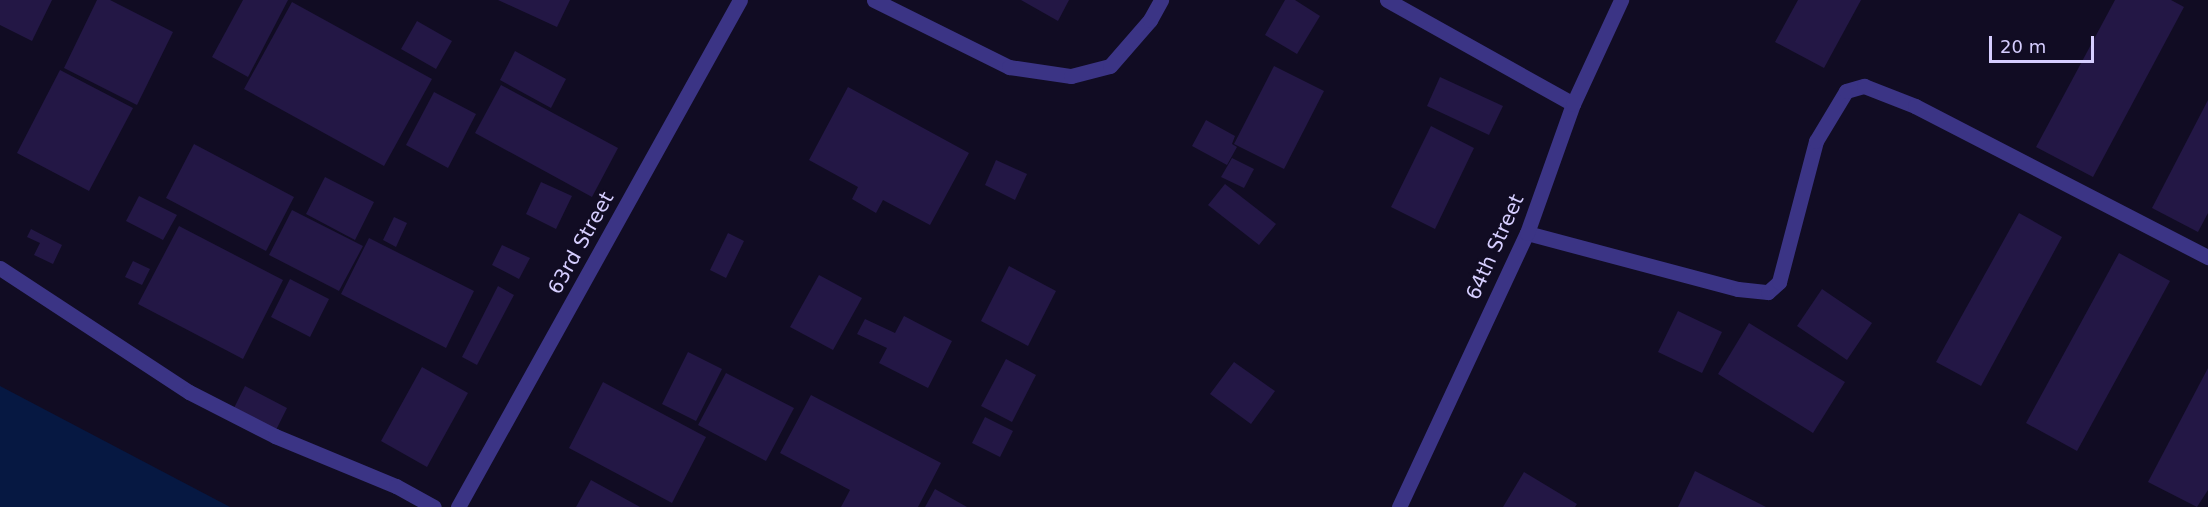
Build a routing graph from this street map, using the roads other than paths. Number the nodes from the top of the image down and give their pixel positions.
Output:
1 (740, 0) edge
2 (874, 0) edge
3 (1161, 0) edge
4 (1387, 0) edge
5 (1621, 0) edge
6 (1572, 104) junction
7 (1527, 233) junction
8 (2208, 257) edge
9 (0, 268) edge
10 (434, 507) edge
11 (458, 507) edge
12 (1399, 507) edge

1 - 11 street, 63rd Street
2 - 3 street
4 - 6 street
5 - 6 street, 64th Street
6 - 7 street, 64th Street
7 - 8 street
7 - 12 street, 64th Street
9 - 10 street

